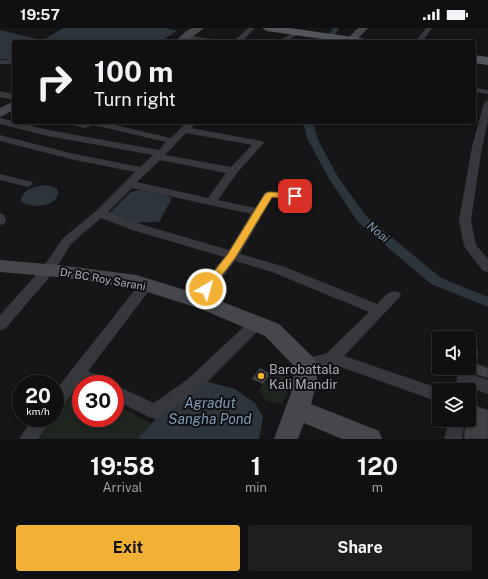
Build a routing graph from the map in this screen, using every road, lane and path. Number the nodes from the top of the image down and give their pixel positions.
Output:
1 (199, 28) edge
2 (252, 28) edge
3 (267, 28) edge
4 (363, 28) edge
5 (429, 28) edge
6 (297, 33) junction
7 (312, 33) edge
8 (348, 39) junction
9 (182, 40) edge
10 (242, 40) edge
11 (283, 40) edge
12 (354, 40) edge
13 (420, 40) edge
14 (476, 56) edge
15 (488, 58) edge
16 (476, 59) edge
17 (488, 61) edge
18 (0, 62) edge
19 (12, 62) edge
20 (476, 90) edge
21 (488, 92) edge
22 (0, 94) edge
23 (10, 106) edge
24 (484, 111) edge
25 (0, 121) edge
26 (99, 124) edge
27 (190, 124) edge
28 (114, 128) junction
29 (184, 130) junction
30 (0, 138) edge
31 (173, 141) junction
32 (100, 142) junction
33 (159, 155) junction
34 (143, 171) junction
35 (233, 171) junction
36 (0, 176) edge
37 (28, 184) dead end
38 (129, 184) junction
39 (295, 196) dead end
40 (211, 202) junction
41 (257, 212) junction
42 (100, 213) junction
43 (0, 217) edge
44 (0, 221) edge
45 (232, 256) junction
46 (0, 266) edge
47 (488, 268) edge
48 (48, 270) junction
49 (146, 285) junction
50 (394, 295) dead end
51 (197, 300) junction
52 (379, 310) junction
53 (256, 324) junction
54 (0, 325) edge
55 (332, 358) junction
56 (306, 364) junction
57 (77, 373) junction
58 (81, 375) edge
59 (465, 379) edge
60 (488, 387) edge
61 (64, 391) edge
62 (432, 393) edge
63 (124, 396) edge
64 (298, 410) junction
65 (37, 427) edge
66 (456, 427) edge
67 (28, 439) edge
68 (286, 439) edge
69 (370, 439) edge
70 (453, 439) edge

1 - 9 street
2 - 10 street
3 - 6 main road
4 - 8 street
5 - 13 street
6 - 7 main road
6 - 11 street
7 - 8 main road
8 - 12 main road
14 - 15 main road
16 - 17 main road
18 - 19 street
20 - 21 street
22 - 23 street
24 - 47 street
25 - 32 street
26 - 28 street
27 - 29 street
28 - 31 street
28 - 32 street
29 - 31 street
29 - 35 street
30 - 34 street
31 - 33 street
32 - 33 street
33 - 34 street
33 - 35 street
34 - 38 street
35 - 40 street
36 - 37 street
38 - 40 street
38 - 42 street
39 - 41 street
40 - 41 street
41 - 45 street
42 - 45 street
42 - 48 street
43 - 44 street
45 - 51 street
45 - 52 street
46 - 48 street, Dr BC Roy Sarani
48 - 49 street, Dr BC Roy Sarani
48 - 54 street
49 - 51 street, Dr BC Roy Sarani
49 - 57 street
50 - 52 street
51 - 53 street, Dr BC Roy Sarani
52 - 55 street
53 - 56 street, Dr BC Roy Sarani
53 - 63 street
55 - 56 street
55 - 62 street
56 - 64 street
57 - 58 street
57 - 61 street
59 - 60 street
64 - 68 street
64 - 69 street
65 - 67 street
66 - 70 street

